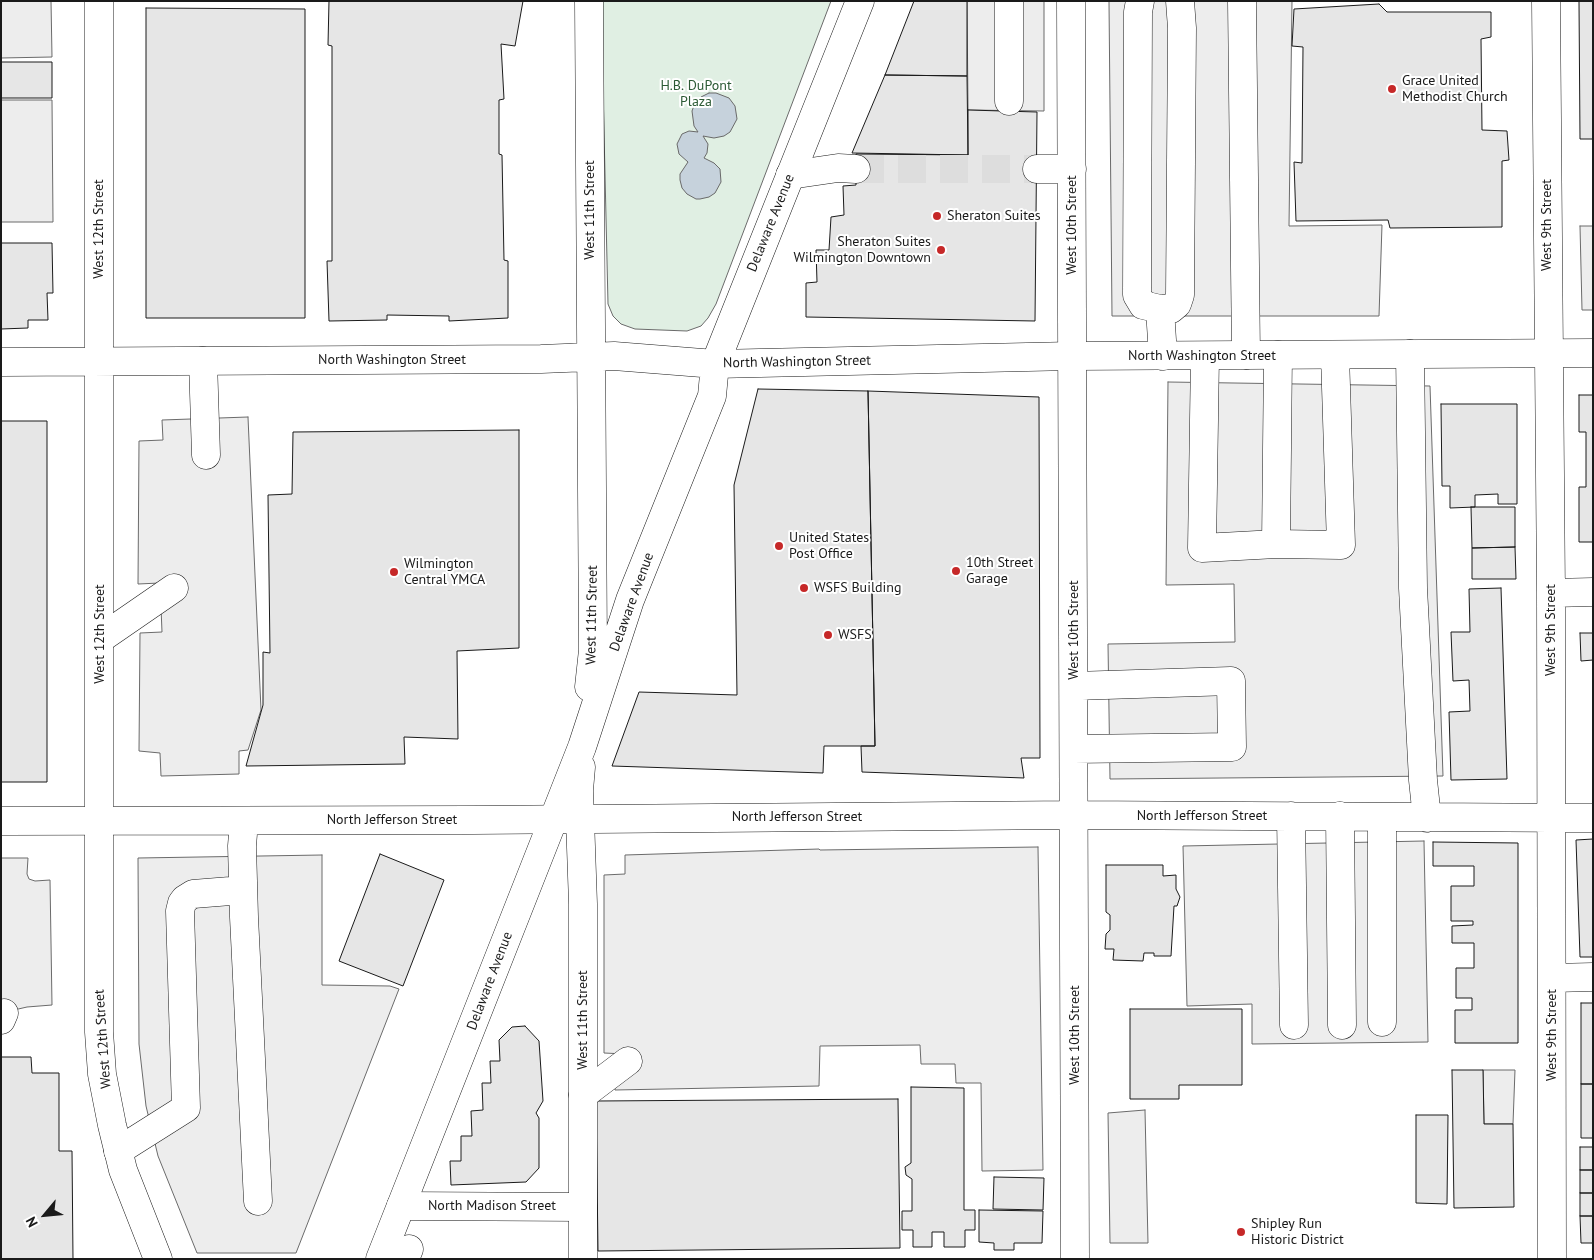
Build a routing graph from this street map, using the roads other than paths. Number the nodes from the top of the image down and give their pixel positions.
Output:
1 (99, 1) edge
2 (588, 1) edge
3 (860, 1) edge
4 (1009, 1) edge
5 (1072, 1) edge
6 (1140, 1) edge
7 (1180, 1) edge
8 (1242, 1) edge
9 (1546, 1) edge
10 (1009, 101) dead end
11 (856, 168) tunnel mouth
12 (1037, 169) tunnel mouth
13 (1072, 169) junction
14 (790, 175) junction
15 (1160, 309) junction
16 (1593, 353) edge
17 (1410, 354) junction
18 (1548, 354) junction
19 (1278, 355) junction
20 (1335, 355) junction
21 (1072, 356) junction
22 (1162, 356) junction
23 (1206, 356) junction
24 (1246, 356) junction
25 (591, 357) junction
26 (204, 361) junction
27 (1, 362) edge
28 (100, 362) junction
29 (715, 364) junction
30 (206, 455) dead end
31 (1276, 544) junction
32 (174, 588) dead end
33 (1593, 592) edge
34 (1551, 593) junction
35 (100, 639) junction
36 (1074, 686) junction
37 (582, 747) junction
38 (1074, 749) junction
39 (1074, 815) junction
40 (1291, 816) junction
41 (1340, 816) junction
42 (1382, 817) junction
43 (1427, 818) junction
44 (1552, 818) junction
45 (1593, 818) edge
46 (581, 819) junction
47 (554, 820) junction
48 (1, 821) edge
49 (100, 821) junction
50 (244, 821) junction
51 (243, 890) junction
52 (1593, 977) edge
53 (1552, 978) junction
54 (1382, 1022) dead end
55 (1294, 1025) dead end
56 (1342, 1025) dead end
57 (628, 1062) dead end
58 (583, 1095) junction
59 (118, 1151) junction
60 (258, 1201) dead end
61 (401, 1206) junction
62 (582, 1206) junction
63 (158, 1259) edge
64 (380, 1259) edge
65 (583, 1259) edge
66 (1075, 1259) edge
67 (1552, 1259) edge

1 - 28 main road, West 12th Street
2 - 25 main road, West 11th Street
3 - 14 main road, Delaware Avenue
4 - 10 main road
5 - 13 main road, West 10th Street
6 - 15 main road
7 - 15 main road
8 - 24 main road
9 - 18 main road, West 9th Street
11 - 14 main road
12 - 13 main road
13 - 21 main road, West 10th Street
14 - 29 main road, Delaware Avenue
15 - 22 main road
16 - 18 main road, North Washington Street
17 - 18 main road, North Washington Street
17 - 20 main road, North Washington Street
17 - 43 main road
18 - 34 main road, West 9th Street
19 - 20 main road, North Washington Street
19 - 24 main road, North Washington Street
19 - 31 main road
20 - 31 main road
21 - 22 main road, North Washington Street
21 - 29 main road, North Washington Street
21 - 36 main road, West 10th Street
22 - 23 main road, North Washington Street
23 - 24 main road, North Washington Street
23 - 31 main road
25 - 26 main road, North Washington Street
25 - 29 main road, North Washington Street
25 - 37 main road, West 11th Street
26 - 28 main road, North Washington Street
26 - 30 main road
27 - 28 main road, North Washington Street
28 - 35 main road, West 12th Street
29 - 37 main road, Delaware Avenue
32 - 35 main road
33 - 34 main road
34 - 44 main road, West 9th Street
35 - 49 main road, West 12th Street
36 - 38 main road, West 10th Street
36 - 38 main road
37 - 46 main road, West 11th Street
37 - 47 main road, Delaware Avenue
38 - 39 main road, West 10th Street
39 - 40 main road, North Jefferson Street
39 - 46 main road, North Jefferson Street
39 - 66 main road, West 10th Street
40 - 41 main road, North Jefferson Street
40 - 55 main road
41 - 42 main road, North Jefferson Street
41 - 56 main road
42 - 43 main road, North Jefferson Street
42 - 54 main road
43 - 44 main road, North Jefferson Street
44 - 45 main road, North Jefferson Street
44 - 53 main road, West 9th Street
46 - 47 main road, North Jefferson Street
46 - 58 main road, West 11th Street
47 - 50 main road, North Jefferson Street
47 - 61 main road, Delaware Avenue
48 - 49 main road, North Jefferson Street
49 - 50 main road, North Jefferson Street
49 - 59 main road, West 12th Street
50 - 51 main road
51 - 59 main road
51 - 60 main road
52 - 53 main road
53 - 67 main road, West 9th Street
57 - 58 main road
58 - 62 main road, West 11th Street
59 - 63 main road, West 12th Street
61 - 62 main road, North Madison Street
61 - 64 main road, Delaware Avenue
62 - 65 main road, West 11th Street

